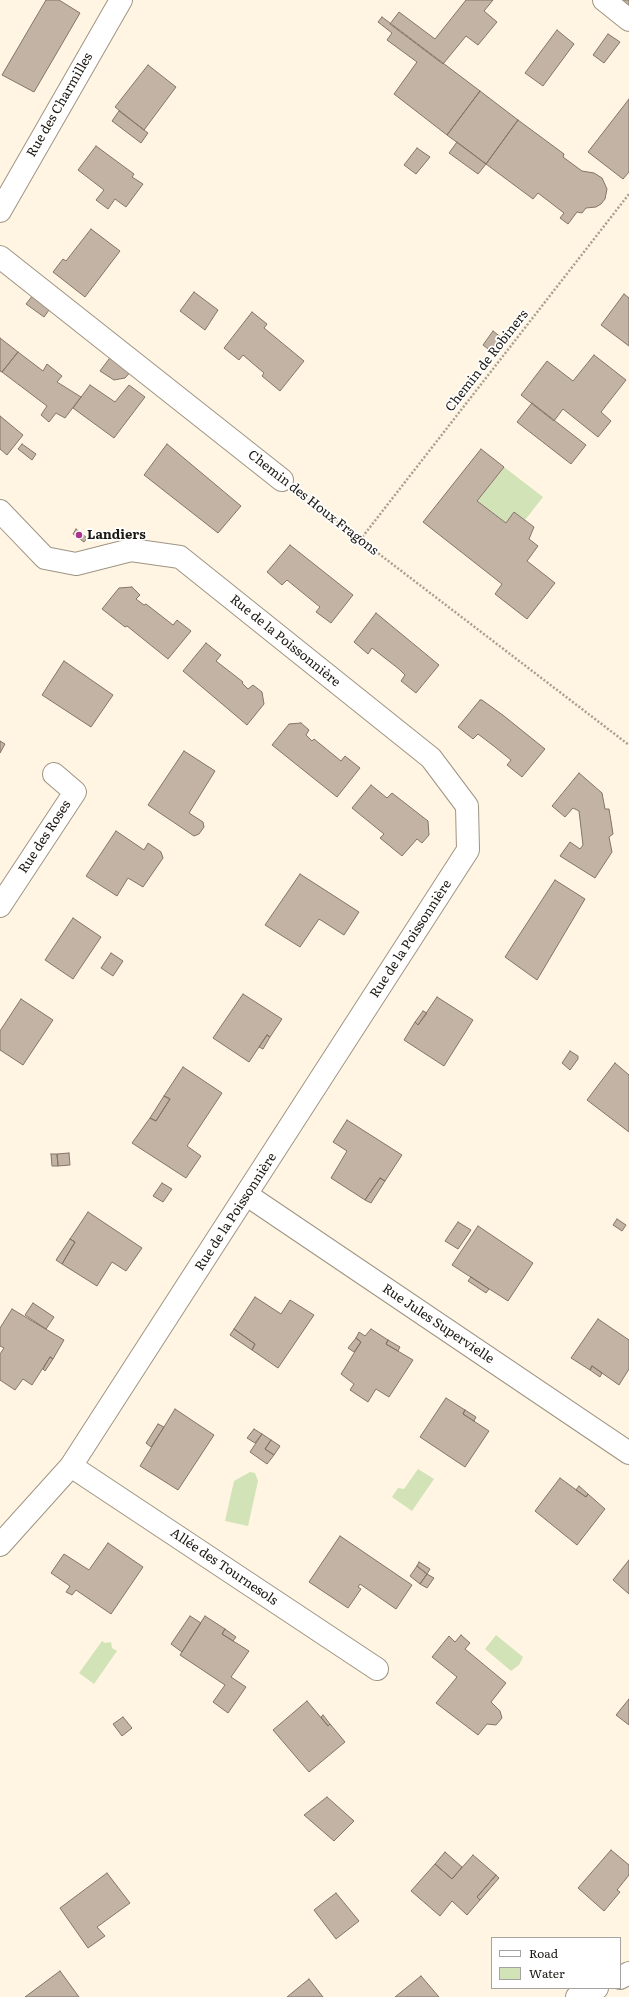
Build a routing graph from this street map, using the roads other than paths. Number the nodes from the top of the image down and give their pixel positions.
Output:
1 (121, 0) edge
2 (604, 0) edge
3 (629, 20) edge
4 (0, 211) edge
5 (0, 256) edge
6 (282, 480) road end
7 (0, 511) edge
8 (54, 774) dead end
9 (0, 906) edge
10 (247, 1195) junction
11 (629, 1453) edge
12 (71, 1466) junction
13 (0, 1545) edge
14 (376, 1669) dead end
15 (595, 1989) edge
16 (577, 1997) edge

1 - 4 street, Rue des Charmilles
2 - 3 street
5 - 6 street, Chemin des Houx Fragons
7 - 10 street, Rue de la Poissonnière
8 - 9 street, Rue des Roses
10 - 11 street, Rue Jules Supervielle
10 - 12 street, Rue de la Poissonnière
12 - 13 street, Rue de la Poissonnière
12 - 14 street, Allée des Tournesols
15 - 16 street

